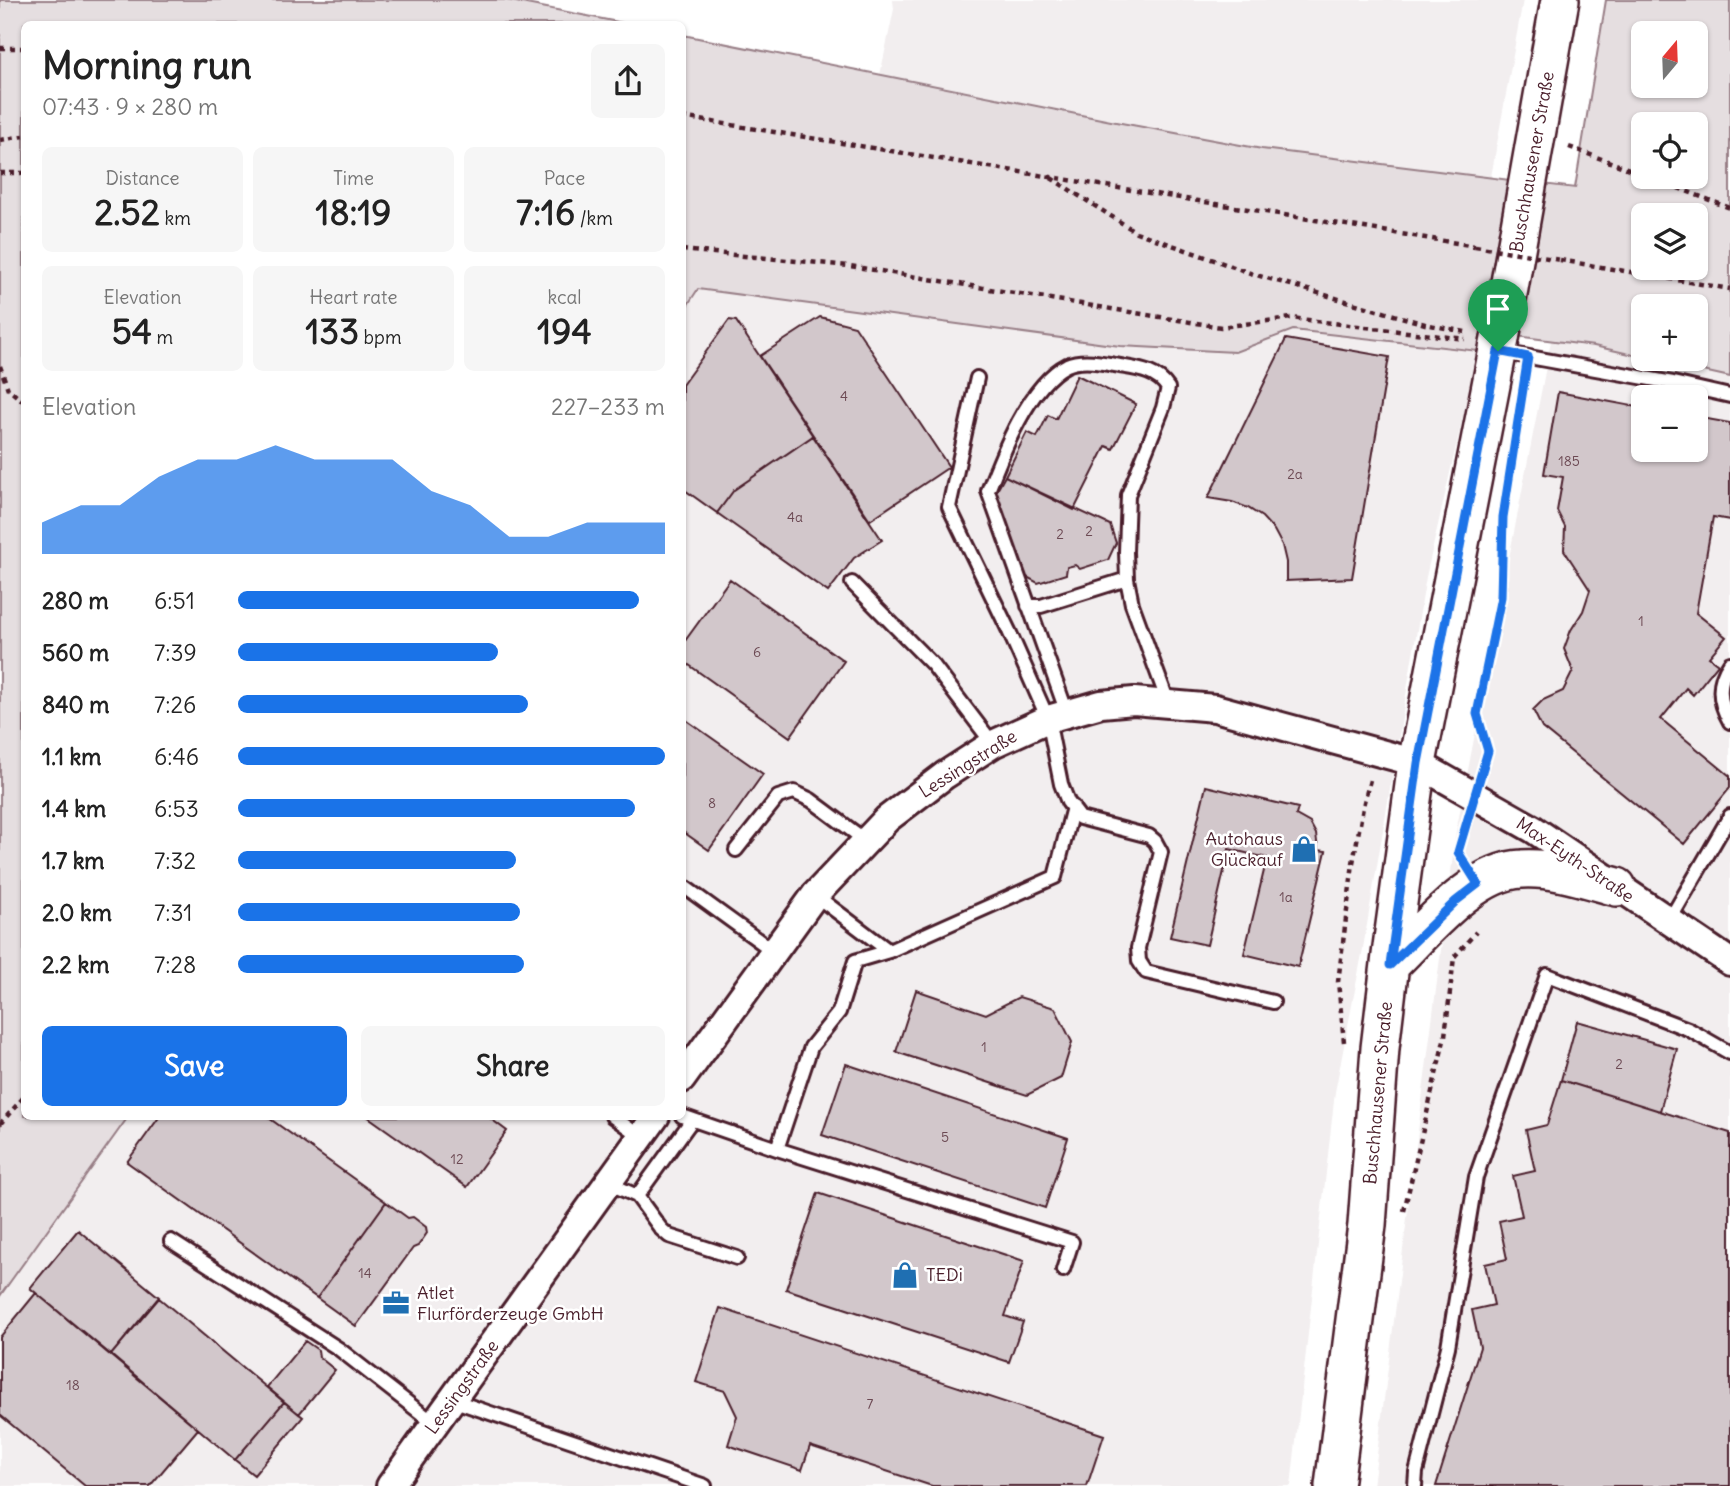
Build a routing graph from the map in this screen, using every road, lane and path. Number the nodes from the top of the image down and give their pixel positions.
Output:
1 (1560, 0) edge
2 (0, 48) edge
3 (21, 48) edge
4 (686, 118) edge
5 (21, 136) edge
6 (0, 140) edge
7 (1563, 159) dead end
8 (1631, 170) edge
9 (0, 173) edge
10 (21, 173) edge
11 (1047, 176) junction
12 (1681, 189) edge
13 (1730, 208) edge
14 (686, 250) edge
15 (1546, 250) dead end
16 (1544, 263) dead end
17 (1730, 289) edge
18 (1499, 344) junction
19 (0, 366) edge
20 (977, 378) dead end
21 (1730, 396) edge
22 (21, 400) edge
23 (1505, 503) dead end
24 (1127, 579) junction
25 (852, 583) dead end
26 (1028, 606) junction
27 (1730, 663) edge
28 (1168, 702) junction
29 (1058, 716) junction
30 (1730, 722) edge
31 (993, 744) junction
32 (1418, 763) junction
33 (1473, 795) junction
34 (1073, 807) junction
35 (1730, 816) edge
36 (866, 841) junction
37 (736, 850) dead end
38 (1478, 884) junction
39 (1617, 887) junction
40 (686, 888) edge
41 (815, 895) junction
42 (1669, 921) junction
43 (1478, 929) dead end
44 (774, 951) junction
45 (889, 951) junction
46 (1730, 962) edge
47 (1390, 965) junction
48 (1273, 1002) dead end
49 (1730, 1053) edge
50 (686, 1073) edge
51 (21, 1100) edge
52 (687, 1118) edge
53 (625, 1120) edge
54 (686, 1120) edge
55 (0, 1124) edge
56 (648, 1127) edge
57 (777, 1149) junction
58 (608, 1183) junction
59 (637, 1196) junction
60 (1404, 1211) dead end
61 (171, 1241) dead end
62 (737, 1258) dead end
63 (1063, 1270) dead end
64 (452, 1400) junction
65 (435, 1424) junction
66 (390, 1486) edge
67 (705, 1486) edge
68 (1334, 1486) edge
69 (1415, 1486) edge

1 - 18 main road, Buschhausener Straße
2 - 3 path
4 - 11 path
5 - 6 path
7 - 8 path
9 - 10 path
11 - 17 path, bridge
11 - 18 path
12 - 13 path
14 - 18 path
15 - 16 path
18 - 21 lane
18 - 32 main road, Buschhausener Straße
19 - 22 path
20 - 29 lane
23 - 33 path
24 - 26 lane
24 - 26 lane
24 - 28 lane
25 - 31 lane
26 - 29 lane
27 - 30 lane
28 - 29 street, Lessingstraße
28 - 32 street, Lessingstraße
29 - 31 street, Lessingstraße
29 - 34 lane
31 - 36 street, Lessingstraße
32 - 33 street, Max-Eyth-Straße
32 - 47 main road, Buschhausener Straße
33 - 38 path
33 - 39 street, Max-Eyth-Straße
34 - 45 lane
34 - 48 lane
35 - 42 lane
36 - 37 lane
36 - 41 street, Lessingstraße
38 - 39 main road
38 - 47 main road
39 - 42 street, Max-Eyth-Straße
40 - 44 lane
41 - 44 street, Lessingstraße
41 - 45 lane
42 - 46 street, Max-Eyth-Straße
43 - 60 path
44 - 50 street, Lessingstraße
45 - 57 lane
47 - 68 main road, Buschhausener Straße
49 - 69 lane
51 - 55 path
52 - 57 lane
53 - 56 lane
54 - 59 lane
56 - 58 street, Lessingstraße
57 - 63 lane
58 - 59 lane
58 - 64 street, Lessingstraße
59 - 62 lane
61 - 65 lane
64 - 65 street, Lessingstraße
64 - 67 lane
65 - 66 street, Lessingstraße

